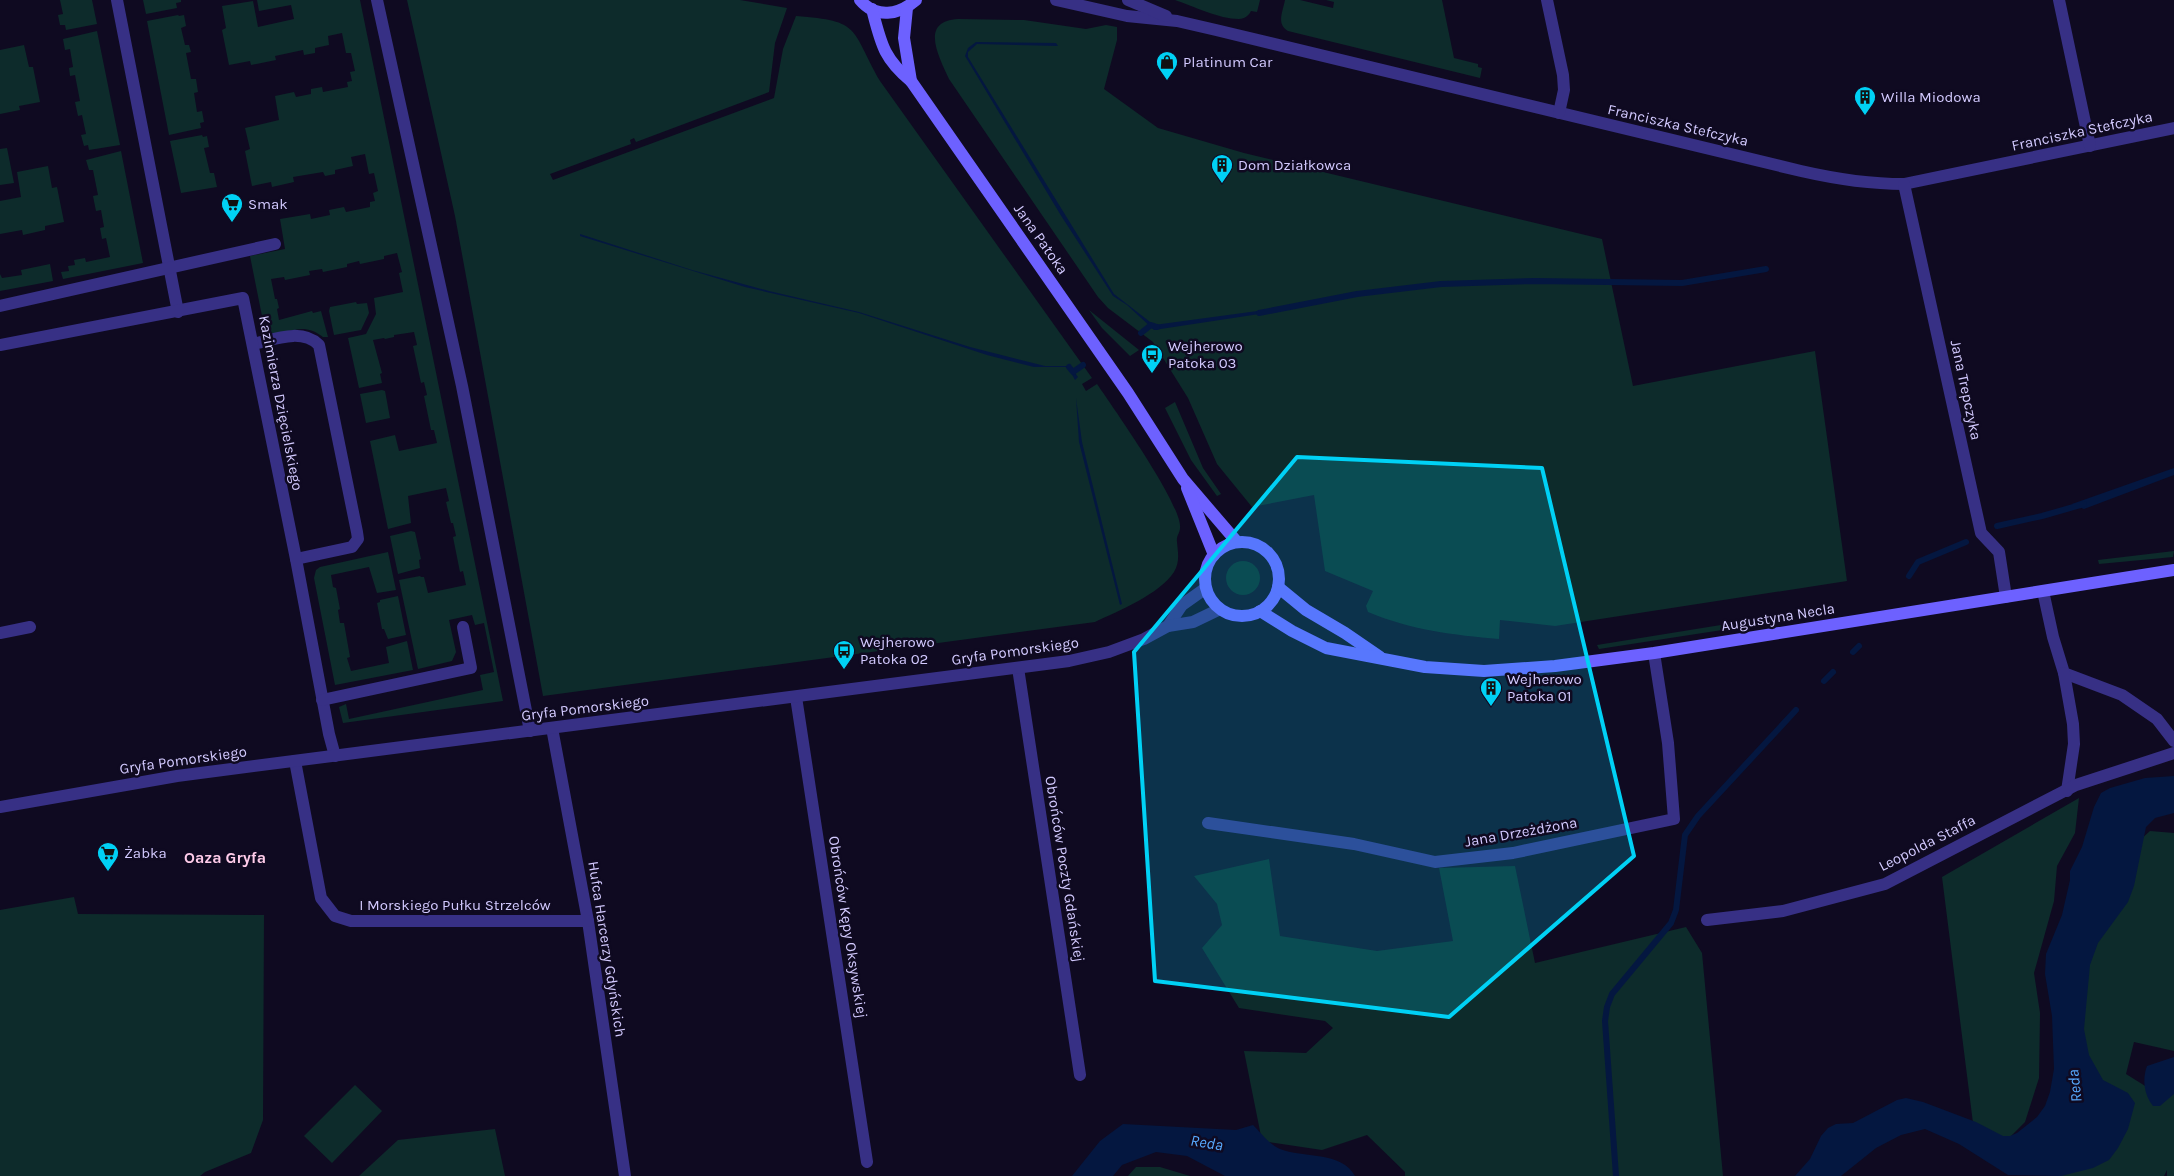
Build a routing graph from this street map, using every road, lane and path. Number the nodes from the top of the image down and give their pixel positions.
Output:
1 (117, 0) edge
2 (377, 0) edge
3 (1057, 0) edge
4 (1128, 0) edge
5 (1547, 0) edge
6 (2059, 0) edge
7 (862, 3) edge
8 (912, 4) edge
9 (1177, 21) junction
10 (911, 81) junction
11 (1559, 114) junction
12 (2174, 128) edge
13 (2090, 146) junction
14 (1904, 184) junction
15 (274, 244) dead end
16 (168, 268) junction
17 (0, 306) edge
18 (178, 312) junction
19 (253, 344) junction
20 (0, 345) edge
21 (1183, 479) junction
22 (1237, 542) junction
23 (1214, 555) junction
24 (296, 559) junction
25 (2174, 570) edge
26 (1206, 588) junction
27 (1278, 588) junction
28 (2043, 591) junction
29 (2006, 597) junction
30 (1220, 609) junction
31 (1260, 611) junction
32 (1168, 626) junction
33 (30, 627) dead end
34 (463, 627) dead end
35 (0, 632) edge
36 (1654, 653) junction
37 (1384, 660) junction
38 (1018, 668) junction
39 (2064, 673) junction
40 (796, 697) junction
41 (322, 700) junction
42 (552, 728) junction
43 (530, 731) junction
44 (2174, 741) edge
45 (2174, 753) edge
46 (335, 756) junction
47 (296, 761) junction
48 (2066, 791) junction
49 (0, 807) edge
50 (1208, 823) dead end
51 (1707, 920) dead end
52 (588, 921) junction
53 (1080, 1075) dead end
54 (867, 1162) dead end
55 (625, 1176) edge

1 - 16 street
2 - 43 street
3 - 9 street, Franciszka Stefczyka
4 - 9 street, Franciszka Stefczyka
5 - 11 street
6 - 13 street
7 - 8 main road
7 - 10 main road
8 - 10 main road, Jana Patoka
9 - 11 street, Franciszka Stefczyka
10 - 21 main road, Jana Patoka
11 - 14 street, Franciszka Stefczyka
12 - 13 street, Franciszka Stefczyka
13 - 14 street, Franciszka Stefczyka
14 - 29 street, Jana Trepczyka
15 - 16 street
16 - 17 street
16 - 18 street
18 - 19 street, Kazimierza Dzięcielskiego
18 - 20 street, Kazimierza Dzięcielskiego
19 - 24 street, Kazimierza Dzięcielskiego
19 - 24 street
21 - 22 main road, Jana Patoka
21 - 23 main road, Jana Patoka
22 - 23 main road
22 - 27 main road
23 - 26 main road
24 - 41 street, Kazimierza Dzięcielskiego
25 - 28 main road, Augustyna Necla
26 - 30 main road
26 - 32 street, Gryfa Pomorskiego
27 - 31 main road
27 - 37 main road, Augustyna Necla
28 - 29 main road, Augustyna Necla
28 - 39 street
29 - 36 main road, Augustyna Necla
30 - 31 main road
30 - 32 street, Gryfa Pomorskiego
31 - 37 main road, Augustyna Necla
32 - 38 street, Gryfa Pomorskiego
33 - 35 street
34 - 41 street
36 - 37 main road, Augustyna Necla
36 - 50 street, Jana Drzeżdżona
38 - 40 street, Gryfa Pomorskiego
38 - 53 street, Obrońców Poczty Gdańskiej
39 - 44 street
39 - 48 street
40 - 42 street, Gryfa Pomorskiego
40 - 54 street, Obrońców Kępy Oksywskiej
41 - 46 street, Kazimierza Dzięcielskiego
42 - 43 street, Gryfa Pomorskiego
42 - 52 street, Hufca Harcerzy Gdyńskich
43 - 46 street, Gryfa Pomorskiego
45 - 48 street, Leopolda Staffa
46 - 47 street, Gryfa Pomorskiego
47 - 49 street, Gryfa Pomorskiego
47 - 52 street, I Morskiego Pułku Strzelców
48 - 51 street, Leopolda Staffa
52 - 55 street, Hufca Harcerzy Gdyńskich

